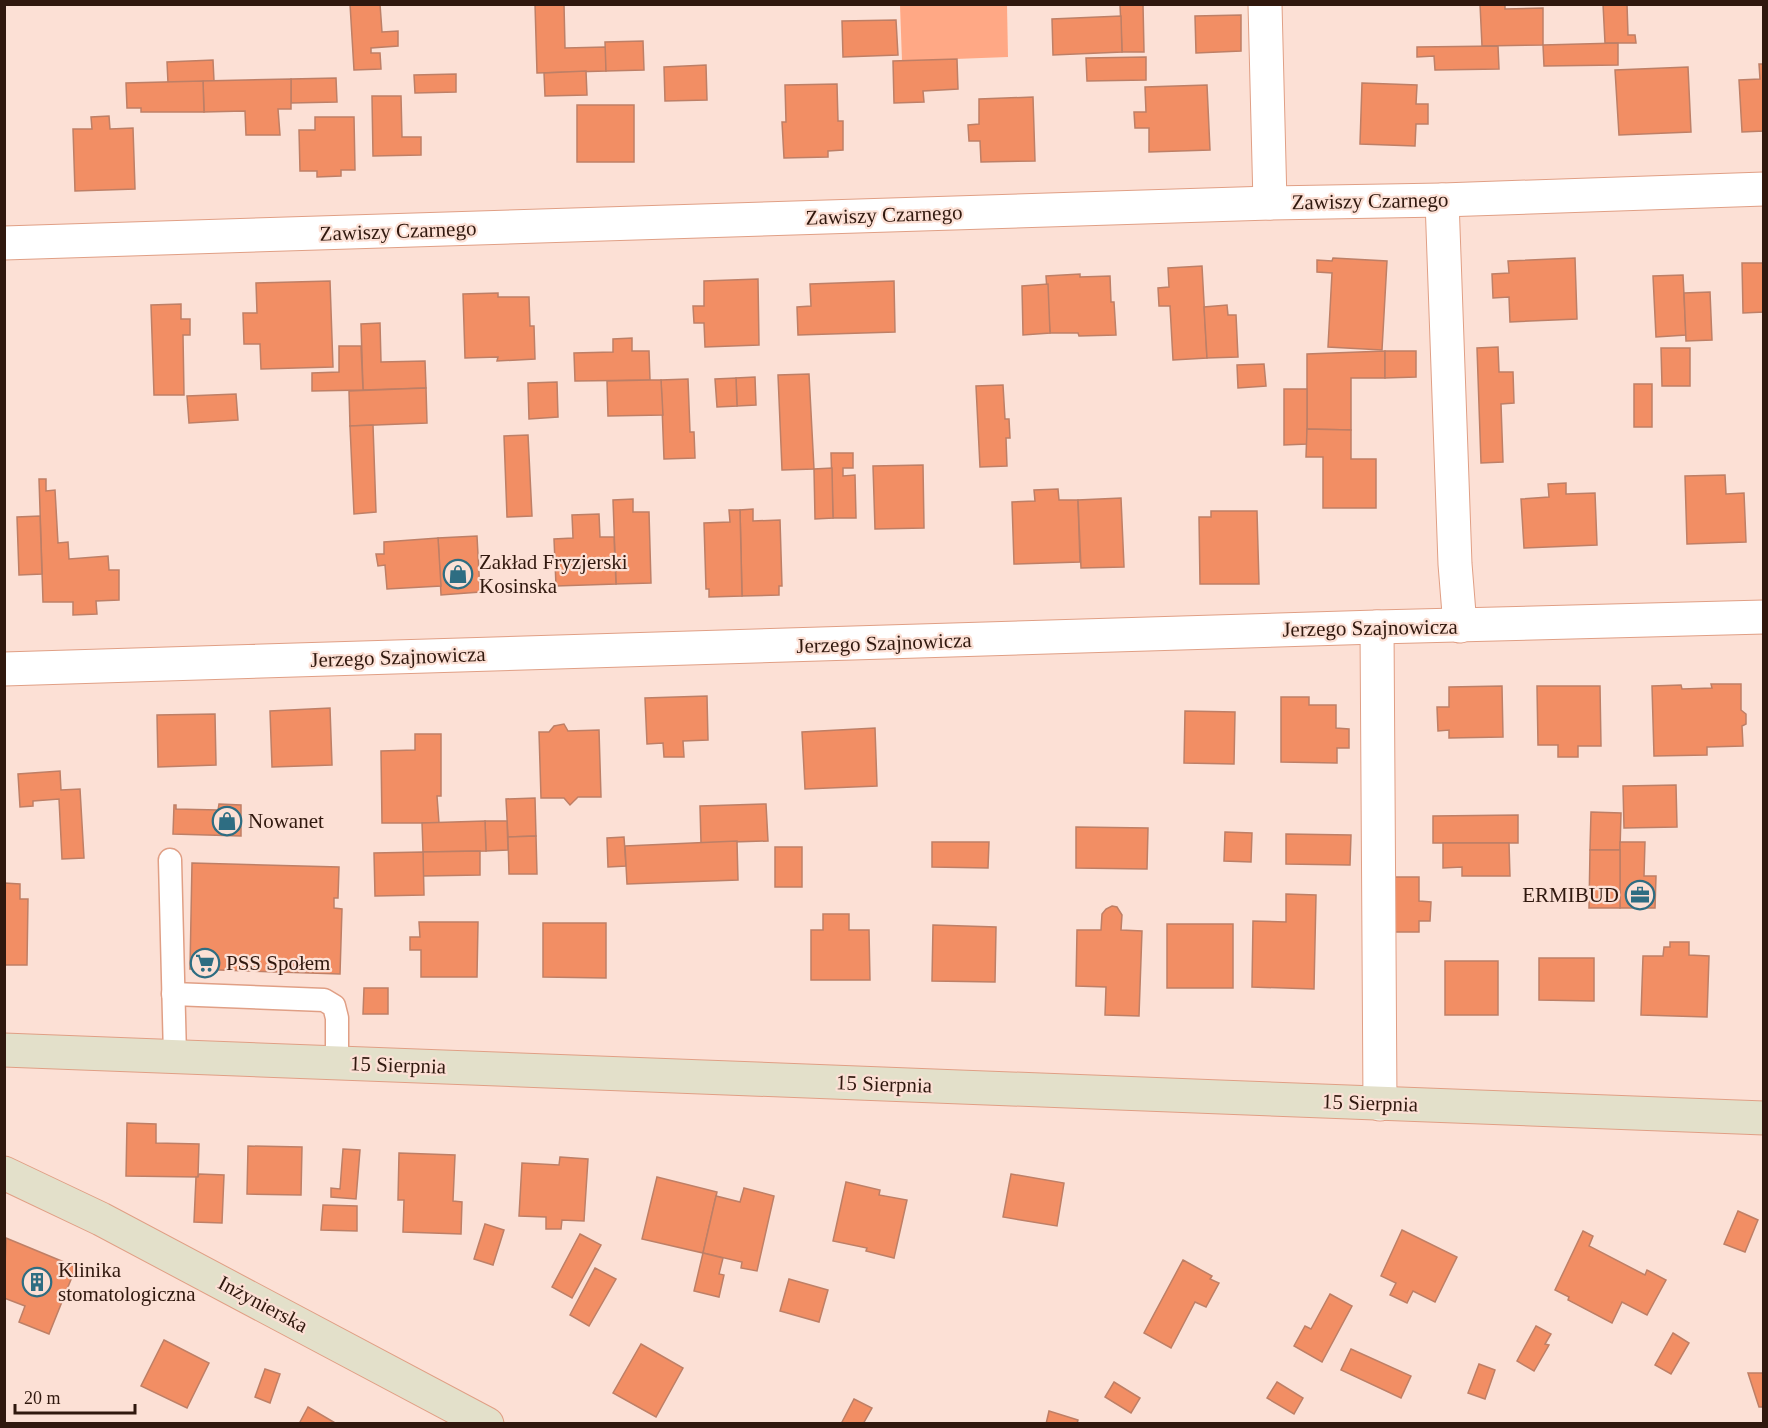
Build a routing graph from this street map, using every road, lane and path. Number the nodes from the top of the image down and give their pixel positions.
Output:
1 (1265, 4) edge
2 (1764, 189) edge
3 (1442, 200) junction
4 (1270, 203) junction
5 (4, 243) edge
6 (1764, 617) edge
7 (1460, 626) junction
8 (1377, 627) junction
9 (4, 669) edge
10 (170, 860) dead end
11 (173, 994) junction
12 (4, 1050) edge
13 (175, 1056) junction
14 (337, 1063) junction
15 (1380, 1104) junction
16 (1764, 1118) edge
17 (4, 1173) edge
18 (488, 1424) edge

1 - 4 street
2 - 3 street, Zawiszy Czarnego
3 - 4 street, Zawiszy Czarnego
3 - 7 street
4 - 5 street, Zawiszy Czarnego
6 - 7 street, Jerzego Szajnowicza
7 - 8 street, Jerzego Szajnowicza
8 - 9 street, Jerzego Szajnowicza
8 - 15 street
10 - 11 lane
11 - 13 lane
11 - 14 lane
12 - 13 main road, 15 Sierpnia
13 - 14 main road, 15 Sierpnia
14 - 15 main road, 15 Sierpnia
15 - 16 main road, 15 Sierpnia
17 - 18 main road, Inżynierska

